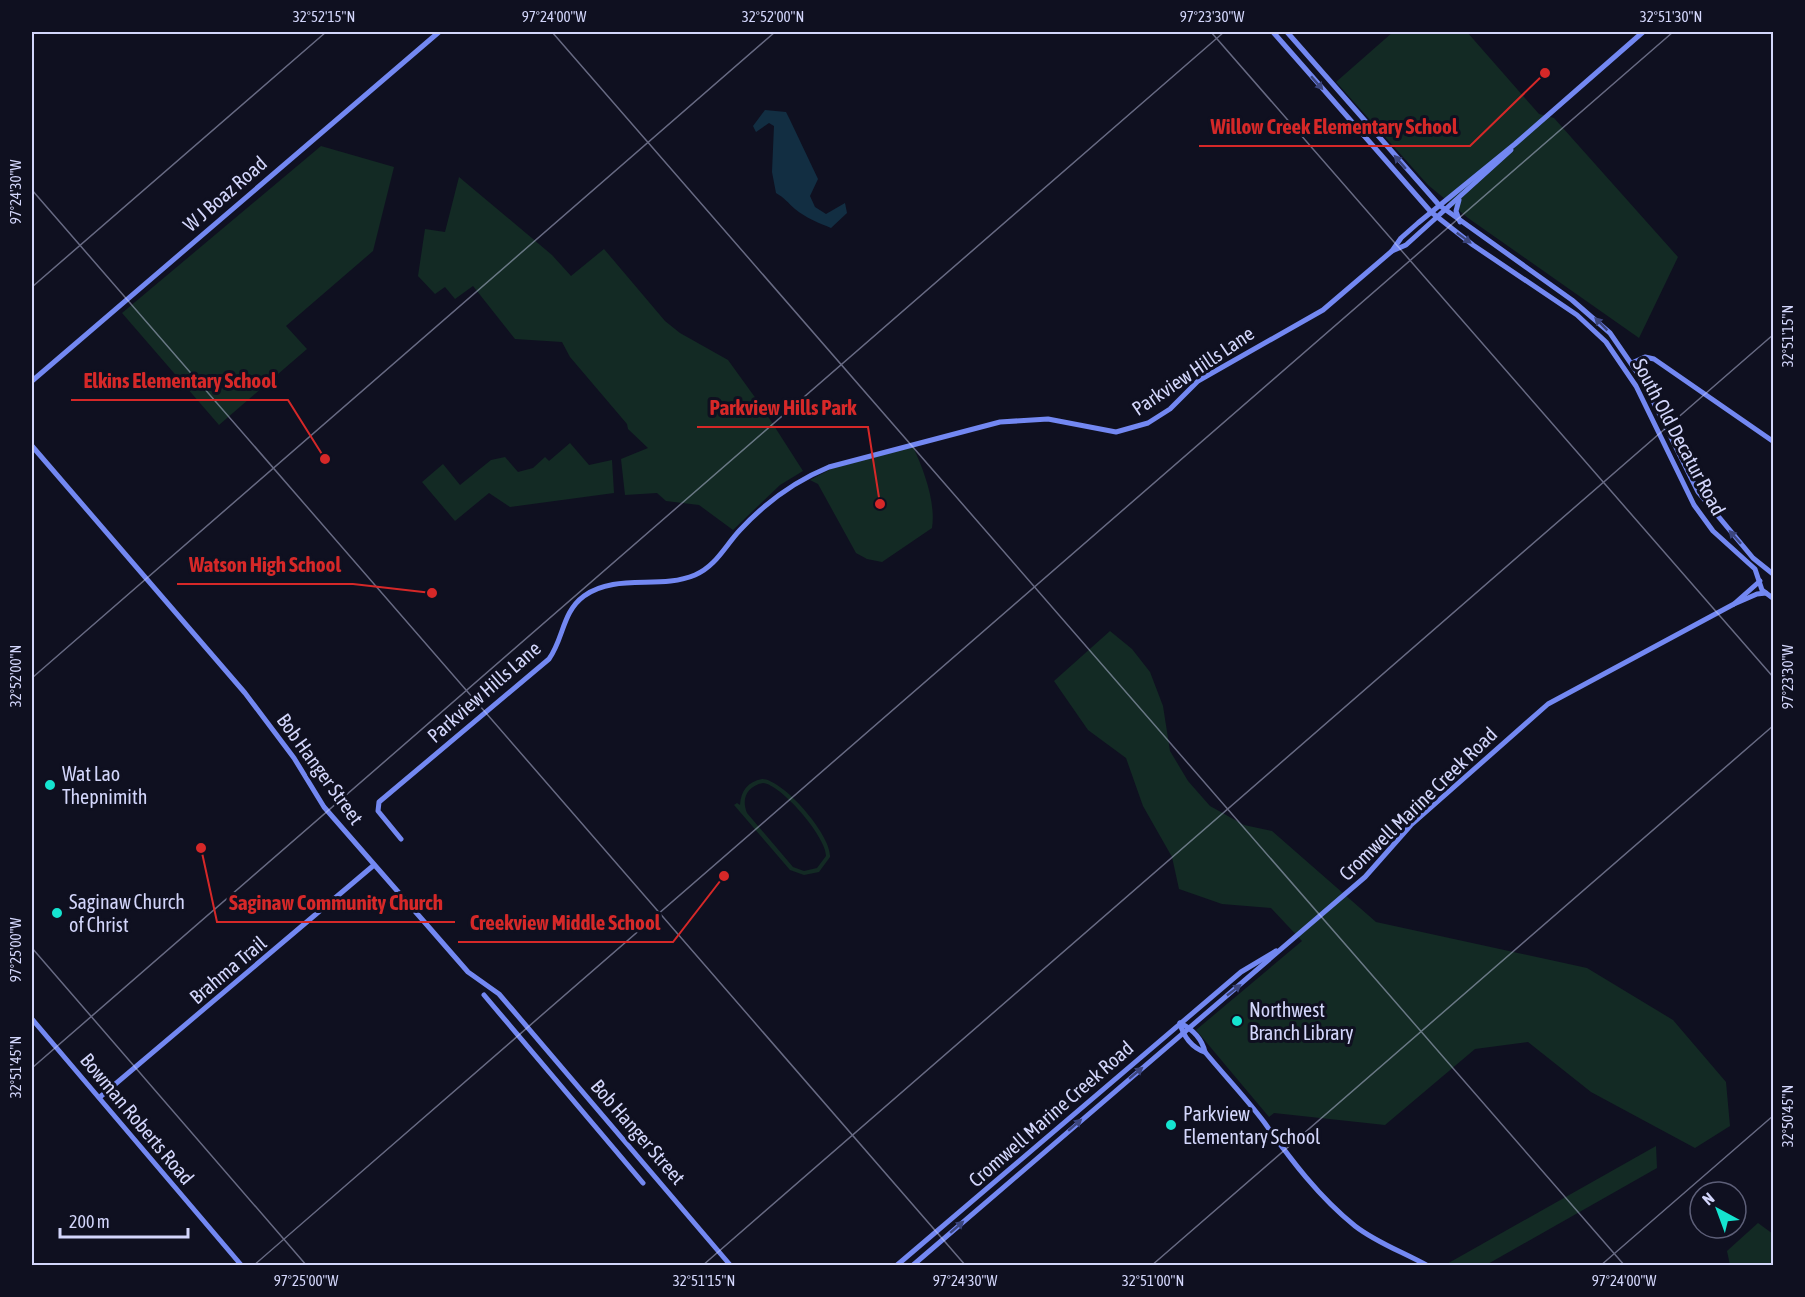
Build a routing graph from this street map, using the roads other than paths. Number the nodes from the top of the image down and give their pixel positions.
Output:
1 (439, 32) edge
2 (1273, 32) edge
3 (1287, 32) edge
4 (1643, 32) edge
5 (1515, 144) junction
6 (1460, 198) junction
7 (1439, 205) junction
8 (1444, 210) junction
9 (1431, 212) junction
10 (1437, 217) junction
11 (1461, 224) junction
12 (1392, 251) junction
13 (1531, 271) junction
14 (1525, 280) junction
15 (1633, 363) junction
16 (1625, 367) junction
17 (32, 381) edge
18 (1773, 442) edge
19 (32, 446) edge
20 (1694, 486) junction
21 (1686, 490) junction
22 (1773, 574) edge
23 (1760, 581) junction
24 (1769, 593) edge
25 (1773, 599) edge
26 (1734, 604) junction
27 (401, 839) dead end
28 (374, 865) junction
29 (1288, 944) junction
30 (484, 995) dead end
31 (32, 1019) edge
32 (1180, 1023) junction
33 (1189, 1027) junction
34 (1182, 1033) junction
35 (1205, 1052) junction
36 (1106, 1086) junction
37 (1112, 1093) junction
38 (100, 1097) junction
39 (994, 1182) junction
40 (643, 1183) dead end
41 (1000, 1190) junction
42 (242, 1266) edge
43 (731, 1266) edge
44 (896, 1266) edge
45 (912, 1266) edge
46 (1428, 1266) edge

1 - 17 street, W J Boaz Road
2 -> 9 street, South Old Decatur Road
7 -> 3 street, South Old Decatur Road
4 - 5 street
5 - 6 street, Parkview Hills Lane
5 - 7 street, Parkview Hills Lane
6 - 8 street, Parkview Hills Lane
6 - 11 street
7 - 8 street, South Old Decatur Road
7 - 9 street, Parkview Hills Lane
8 - 10 street, Parkview Hills Lane
8 - 11 street, South Old Decatur Road
9 - 10 street, South Old Decatur Road
9 - 12 street, Parkview Hills Lane
10 - 12 street, Parkview Hills Lane
10 -> 14 street, South Old Decatur Road
11 - 13 street, South Old Decatur Road
12 - 27 street, Parkview Hills Lane
13 - 14 street
15 -> 13 street, South Old Decatur Road
14 - 16 street, South Old Decatur Road
15 - 16 street
15 - 18 street, South Old Decatur Road
15 - 20 street, South Old Decatur Road
16 - 21 street, South Old Decatur Road
19 - 28 street, Bob Hanger Street
20 - 21 street
22 -> 20 street, South Old Decatur Road
21 - 23 street, South Old Decatur Road
22 - 23 street, Cromwell Marine Creek Road
23 - 24 street
23 - 26 street, Cromwell Marine Creek Road
24 - 25 street
24 - 26 street, Cromwell Marine Creek Road
26 - 29 street, Cromwell Marine Creek Road
28 - 38 street, Brahma Trail
28 - 43 street, Bob Hanger Street
29 - 32 street, Cromwell Marine Creek Road
33 -> 29 street, Cromwell Marine Creek Road
30 - 40 street, Bob Hanger Street
31 - 38 street, Bowman Roberts Road
32 - 33 street
32 - 34 street
32 - 36 street, Cromwell Marine Creek Road
33 - 34 street, Cromwell Marine Creek Road
33 - 35 street
34 - 35 street
37 -> 34 street, Cromwell Marine Creek Road
35 - 46 street
36 - 37 street
36 - 39 street, Cromwell Marine Creek Road
41 -> 37 street, Cromwell Marine Creek Road
38 - 42 street, Bowman Roberts Road
39 - 41 street
39 - 44 street, Cromwell Marine Creek Road
45 -> 41 street, Cromwell Marine Creek Road

